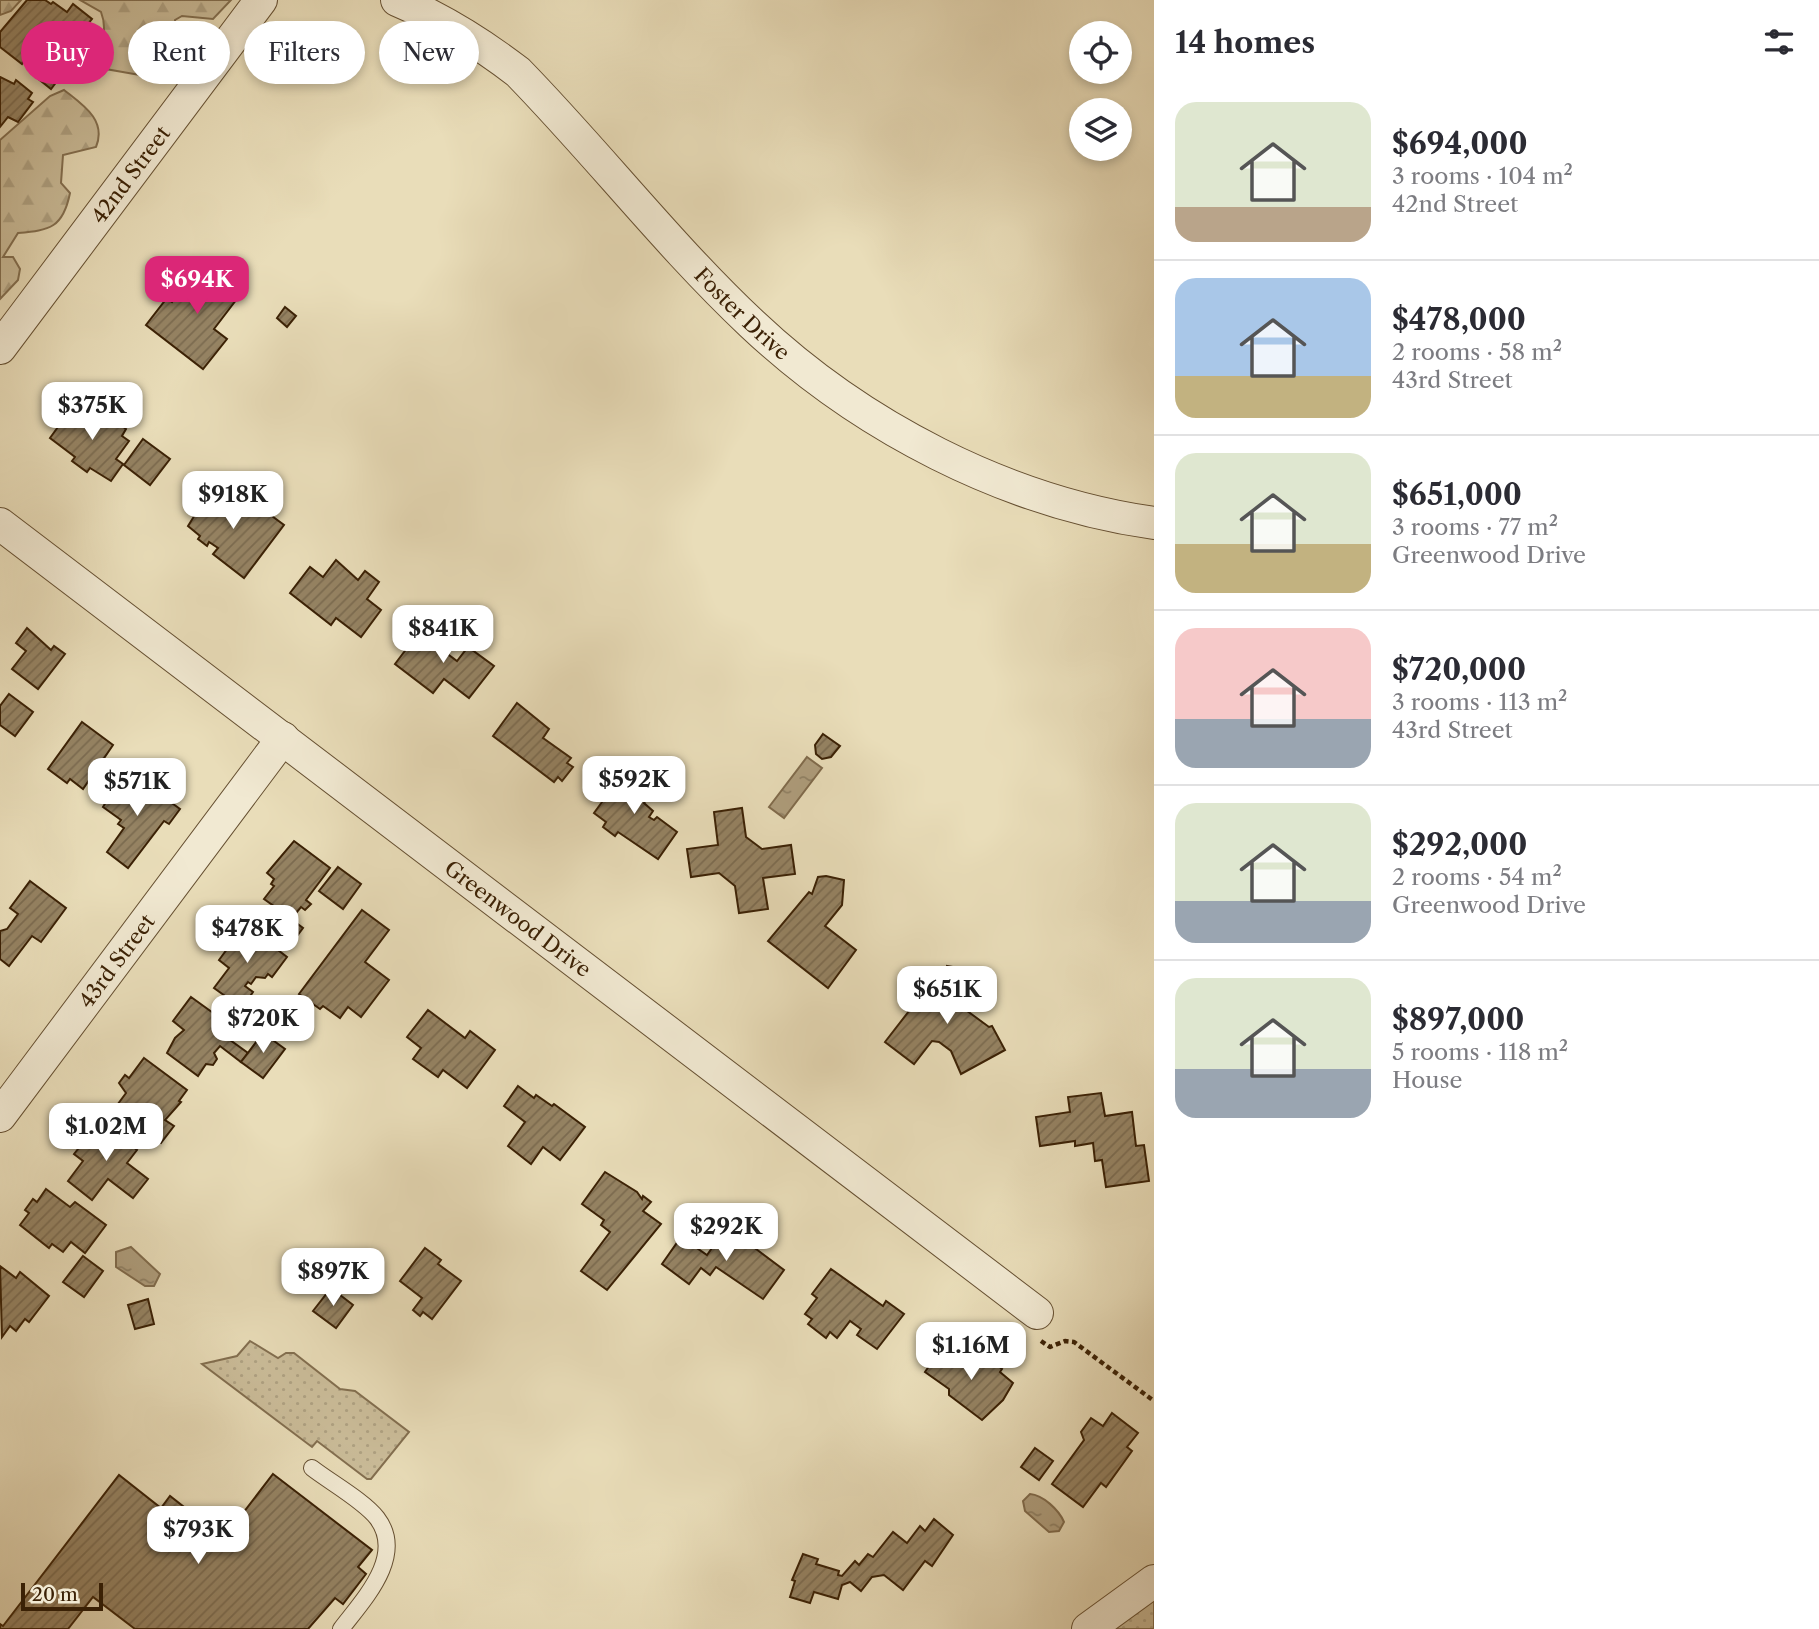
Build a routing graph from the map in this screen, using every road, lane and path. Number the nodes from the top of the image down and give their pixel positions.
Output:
1 (261, 0) edge
2 (397, 0) edge
3 (0, 348) edge
4 (1154, 523) edge
5 (0, 524) edge
6 (283, 738) junction
7 (0, 1116) edge
8 (1038, 1327) joint
9 (1154, 1401) edge
10 (312, 1468) dead end
11 (1154, 1581) edge
12 (341, 1629) edge
13 (1088, 1629) edge

1 - 3 street, 42nd Street
2 - 4 street, Foster Drive
5 - 6 street, Greenwood Drive
6 - 7 street, 43rd Street
6 - 8 street, Greenwood Drive
8 - 9 path
10 - 12 lane
11 - 13 street

